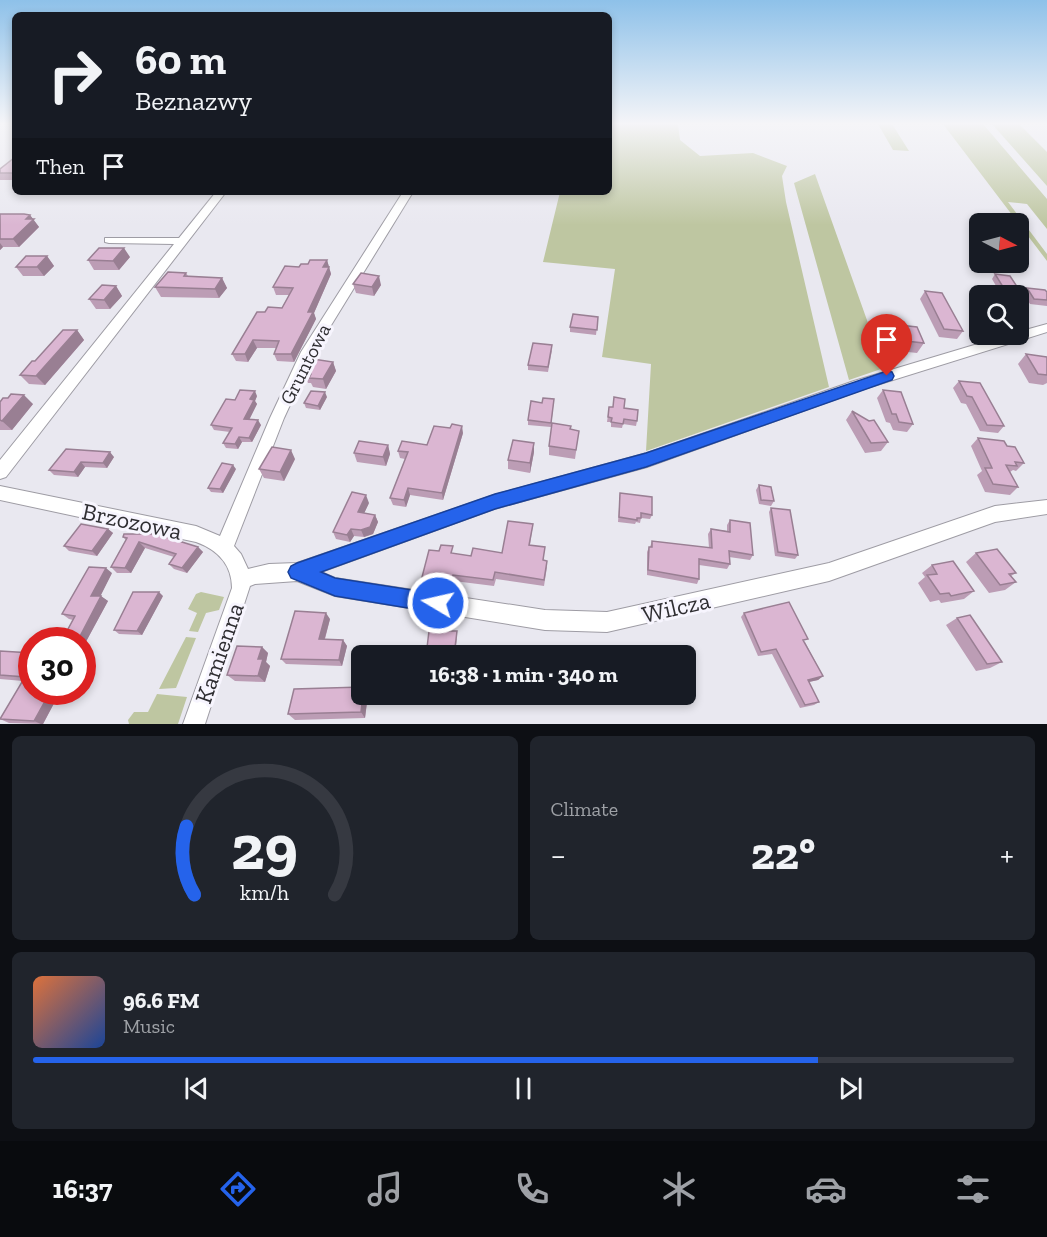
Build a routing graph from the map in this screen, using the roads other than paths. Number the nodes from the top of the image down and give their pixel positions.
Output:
1 (219, 195) edge
2 (406, 195) edge
3 (109, 240) dead end
4 (183, 241) junction
5 (1047, 328) edge
6 (0, 472) edge
7 (0, 493) edge
8 (1047, 507) edge
9 (224, 548) junction
10 (297, 572) junction
11 (241, 581) junction
12 (194, 724) edge

1 - 4 street
2 - 9 street, Gruntowa
3 - 4 street
4 - 6 street
5 - 10 street
7 - 9 street, Brzozowa
8 - 10 street, Wilcza
9 - 11 street
10 - 11 street
11 - 12 street, Kamienna

